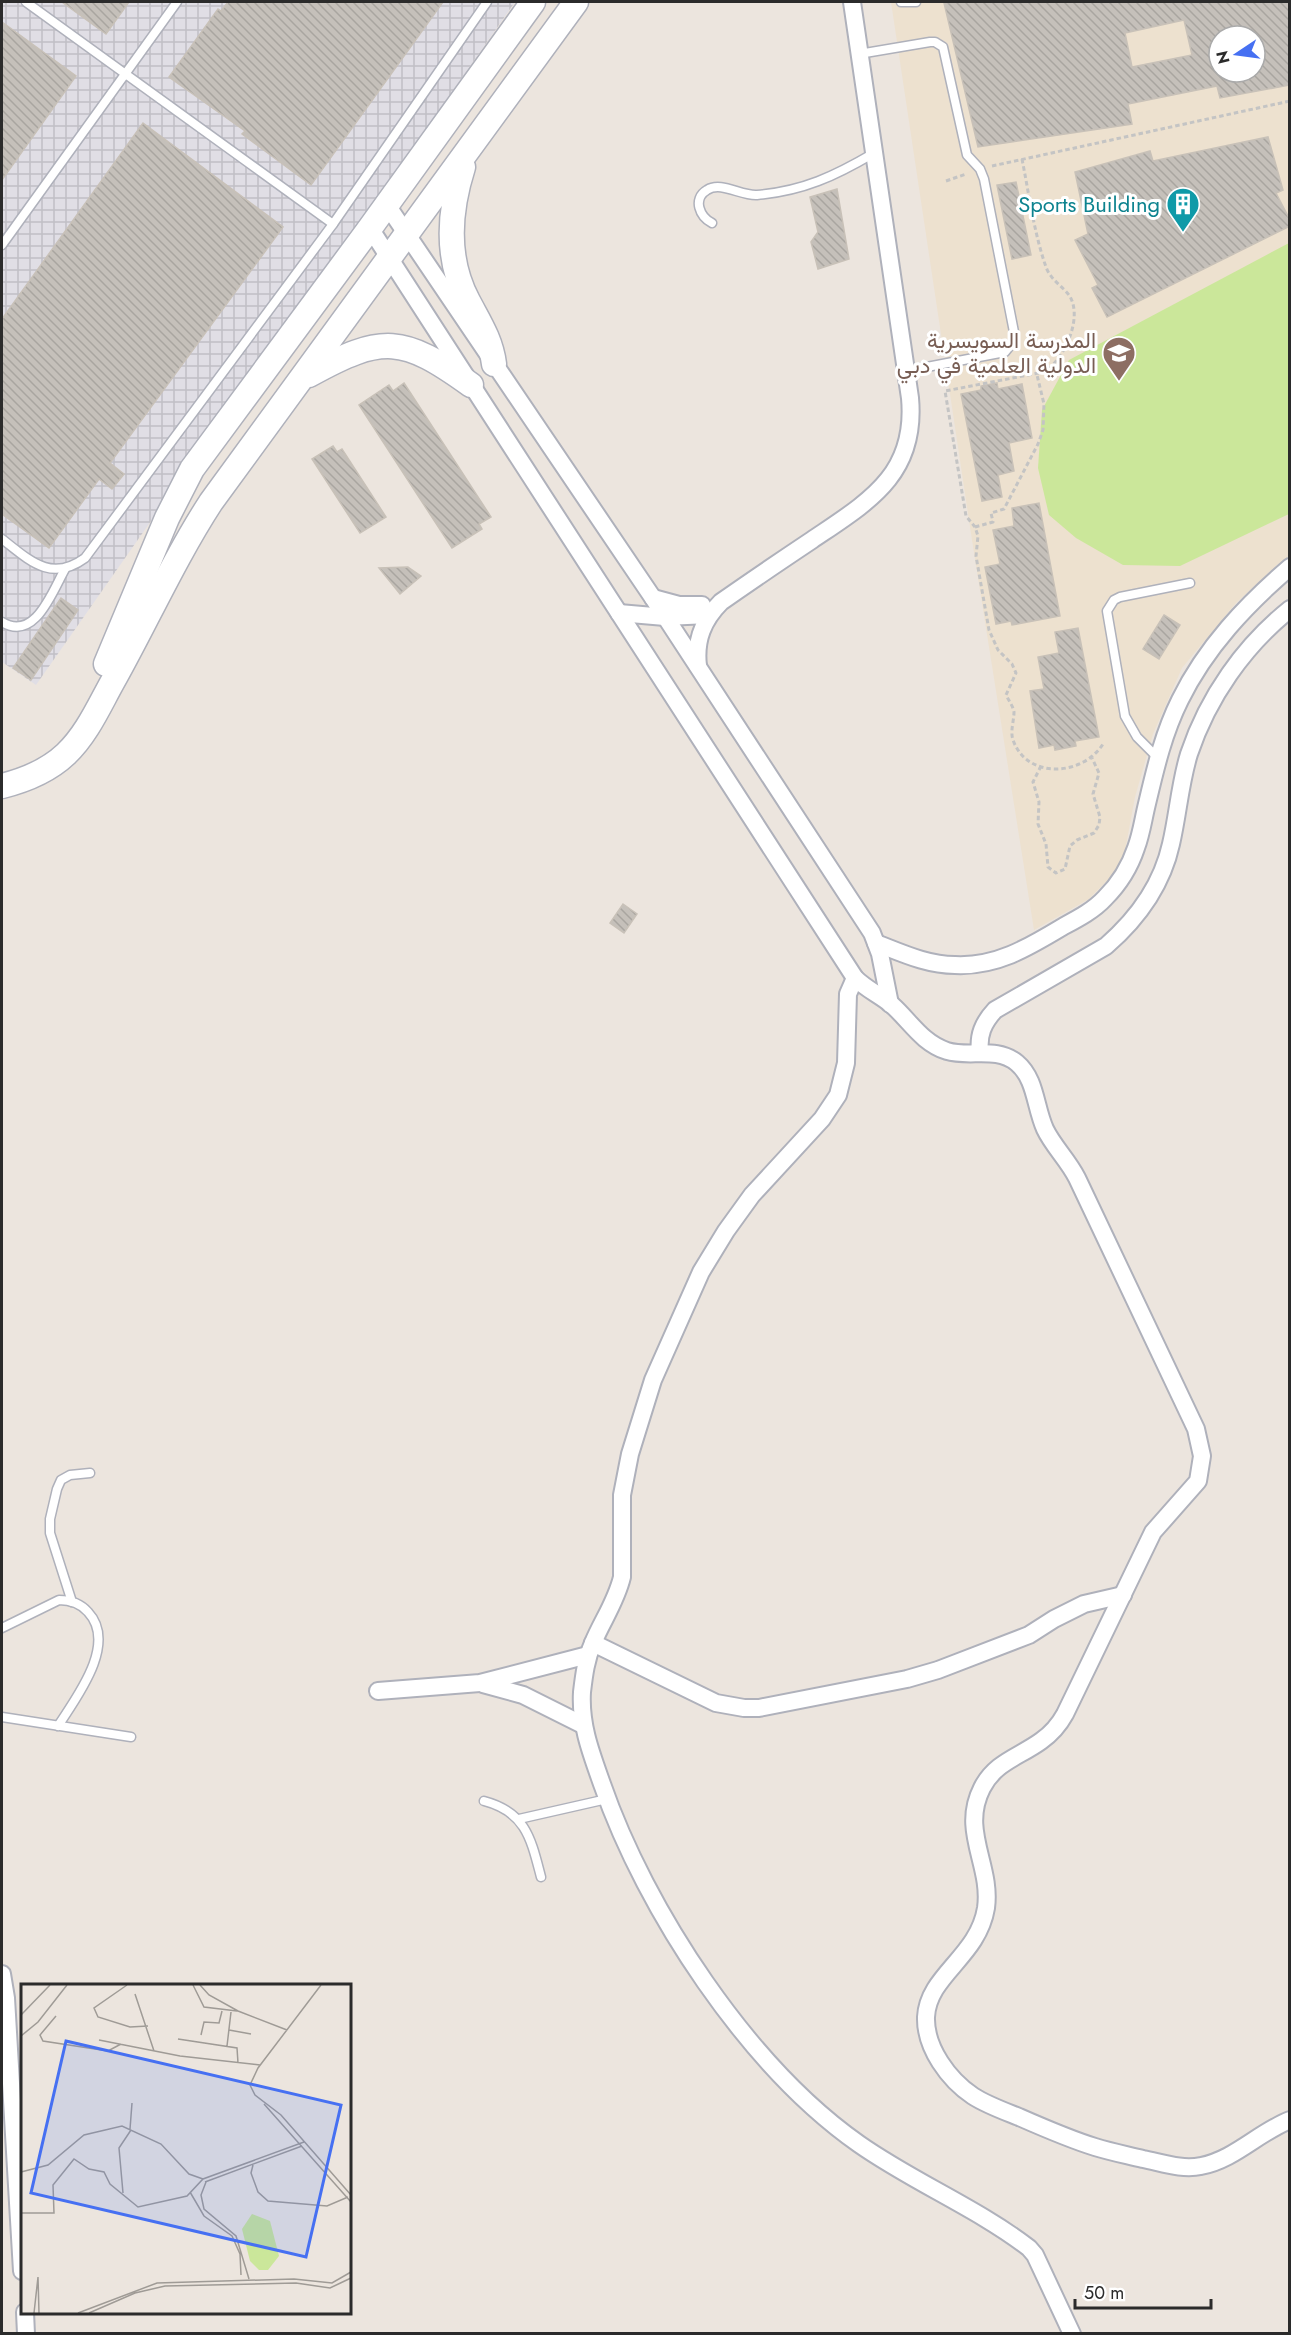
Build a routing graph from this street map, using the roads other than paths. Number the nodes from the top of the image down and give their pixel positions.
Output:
1 (26, 2) edge
2 (177, 2) edge
3 (487, 2) edge
4 (533, 2) edge
5 (576, 2) edge
6 (852, 2) edge
7 (901, 2) edge
8 (916, 2) edge
9 (859, 54) junction
10 (125, 74) junction
11 (468, 150) junction
12 (874, 153) junction
13 (387, 205) junction
14 (712, 223) dead end
15 (333, 224) junction
16 (370, 228) junction
17 (407, 235) junction
18 (2, 244) edge
19 (389, 260) junction
20 (494, 364) junction
21 (906, 371) junction
22 (302, 380) junction
23 (471, 386) junction
24 (2, 539) edge
25 (1290, 567) edge
26 (65, 569) junction
27 (1190, 583) dead end
28 (653, 598) junction
29 (721, 602) junction
30 (1290, 609) edge
31 (619, 613) junction
32 (709, 615) junction
33 (665, 617) junction
34 (2, 622) edge
35 (698, 668) junction
36 (1158, 758) junction
37 (2, 771) edge
38 (2, 786) edge
39 (876, 943) junction
40 (855, 978) junction
41 (890, 1004) junction
42 (980, 1052) junction
43 (90, 1473) dead end
44 (1123, 1595) junction
45 (72, 1602) junction
46 (2, 1628) edge
47 (590, 1649) junction
48 (480, 1683) junction
49 (378, 1690) dead end
50 (2, 1717) edge
51 (583, 1725) junction
52 (58, 1726) junction
53 (131, 1737) dead end
54 (607, 1799) junction
55 (484, 1801) dead end
56 (519, 1819) junction
57 (541, 1876) dead end
58 (2, 1974) edge
59 (1290, 2120) edge
60 (21, 2254) edge
61 (25, 2314) edge
62 (26, 2334) edge
63 (1072, 2334) edge

1 - 10 lane
2 - 10 lane
3 - 15 lane
4 - 13 street
5 - 11 street
6 - 9 street
7 - 8 lane
9 - 12 street
9 - 21 lane
10 - 15 lane
10 - 18 lane
11 - 17 street
11 - 20 street
12 - 14 lane
12 - 21 street
13 - 16 street
13 - 17 street
15 - 26 lane
16 - 19 street
16 - 37 street
17 - 19 street
17 - 20 street
19 - 22 street
19 - 23 street
20 - 28 street
21 - 29 street
22 - 23 street
22 - 38 street
23 - 31 street
24 - 26 lane
25 - 36 street
26 - 34 lane
27 - 36 lane
28 - 29 street
28 - 33 street
29 - 32 street
30 - 42 street
31 - 33 street
31 - 40 street
32 - 33 street
32 - 35 street
33 - 35 street
35 - 39 street
36 - 39 street
39 - 41 street
40 - 41 street
40 - 47 street
41 - 42 street
42 - 44 street
43 - 45 lane
44 - 47 street
44 - 59 street
45 - 46 lane
45 - 52 lane
47 - 48 street
47 - 51 street
48 - 49 street
48 - 51 street
50 - 52 lane
51 - 54 street
52 - 53 lane
54 - 56 lane
54 - 63 street
55 - 56 lane
56 - 57 lane
58 - 60 street
61 - 62 street

